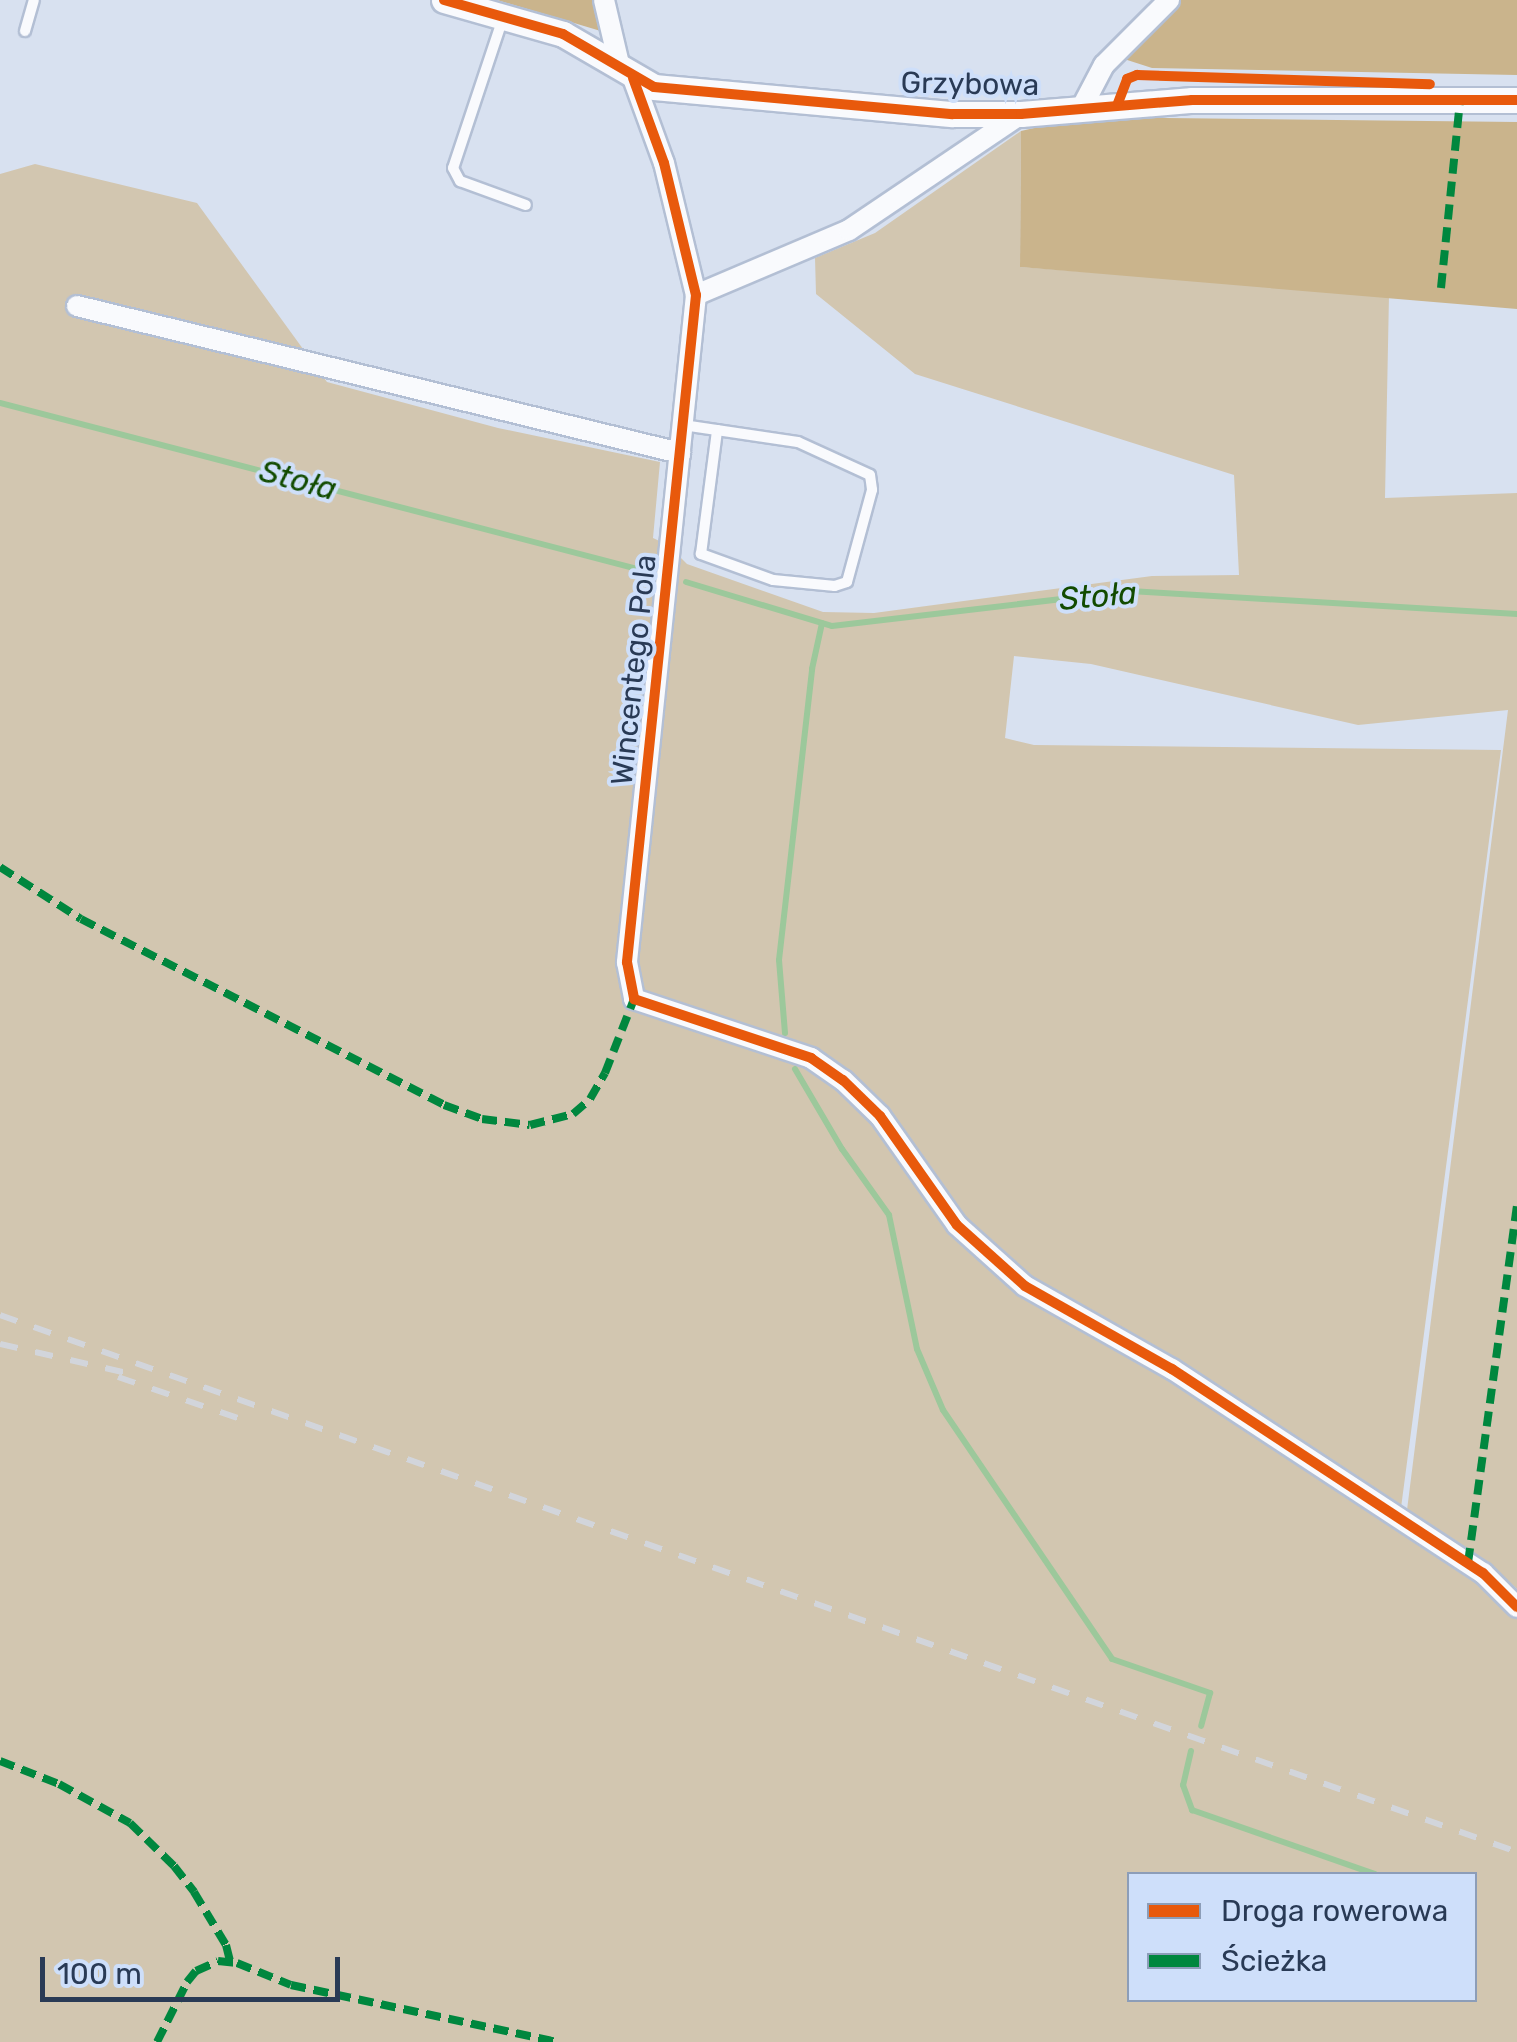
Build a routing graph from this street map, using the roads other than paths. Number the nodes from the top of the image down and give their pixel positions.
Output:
1 (34, 0) edge
2 (444, 0) edge
3 (604, 0) edge
4 (1169, 0) edge
5 (504, 18) junction
6 (24, 30) dead end
7 (626, 71) junction
8 (1517, 100) edge
9 (1082, 107) junction
10 (1020, 114) junction
11 (526, 205) dead end
12 (696, 295) junction
13 (76, 306) dead end
14 (683, 425) junction
15 (717, 430) junction
16 (680, 452) junction
17 (1517, 1607) edge

1 - 6 lane
2 - 5 street, Grzybowa
3 - 7 street, Wincentego Pola
4 - 9 street
5 - 7 street, Grzybowa
5 - 11 lane
7 - 10 street, Grzybowa
7 - 12 street, Wincentego Pola
8 - 9 street, Grzybowa
9 - 10 street, Grzybowa
10 - 12 street
12 - 14 street, Wincentego Pola
13 - 16 street
14 - 15 lane
14 - 16 street, Wincentego Pola
15 - 15 lane
16 - 17 street, Wincentego Pola

